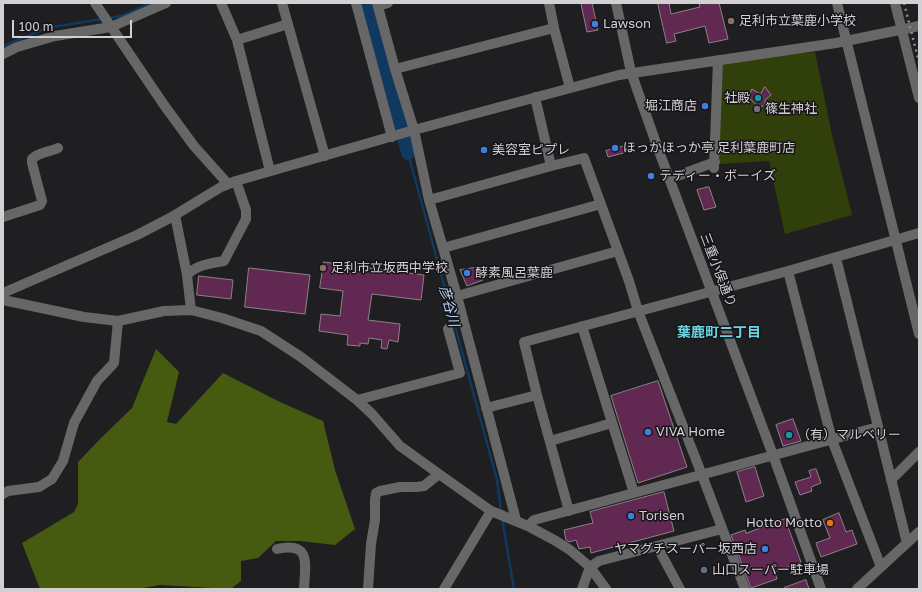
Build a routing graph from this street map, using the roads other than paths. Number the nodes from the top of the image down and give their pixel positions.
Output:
1 (95, 3) edge
2 (166, 3) edge
3 (221, 3) edge
4 (282, 3) edge
5 (356, 3) edge
6 (549, 3) edge
7 (616, 3) edge
8 (836, 3) edge
9 (895, 3) edge
10 (381, 4) edge
11 (288, 24) junction
12 (919, 26) edge
13 (111, 27) junction
14 (554, 28) junction
15 (900, 29) junction
16 (237, 40) junction
17 (846, 41) junction
18 (3, 54) edge
19 (718, 60) junction
20 (395, 69) junction
21 (631, 72) junction
22 (570, 88) junction
23 (535, 97) junction
24 (919, 98) edge
25 (412, 131) junction
26 (395, 136) junction
27 (58, 148) dead end
28 (325, 156) junction
29 (551, 166) junction
30 (270, 171) junction
31 (669, 178) junction
32 (232, 183) junction
33 (429, 200) junction
34 (601, 204) junction
35 (175, 215) junction
36 (3, 217) edge
37 (919, 233) edge
38 (896, 240) junction
39 (443, 248) junction
40 (618, 251) junction
41 (836, 258) junction
42 (788, 271) junction
43 (187, 275) junction
44 (711, 291) junction
45 (3, 293) edge
46 (457, 296) junction
47 (3, 300) edge
48 (191, 310) junction
49 (638, 311) junction
50 (917, 315) edge
51 (118, 321) junction
52 (582, 326) junction
53 (448, 329) dead end
54 (919, 334) edge
55 (537, 395) junction
56 (356, 400) junction
57 (486, 408) junction
58 (612, 423) junction
59 (878, 427) junction
60 (832, 440) junction
61 (550, 441) junction
62 (919, 452) edge
63 (773, 455) junction
64 (439, 474) junction
65 (702, 475) junction
66 (891, 480) junction
67 (634, 493) junction
68 (3, 494) edge
69 (569, 511) junction
70 (493, 512) junction
71 (513, 519) junction
72 (528, 526) junction
73 (722, 529) junction
74 (919, 532) edge
75 (907, 543) junction
76 (657, 546) junction
77 (277, 549) dead end
78 (590, 567) junction
79 (881, 567) junction
80 (304, 589) edge
81 (368, 589) edge
82 (444, 589) edge
83 (582, 589) edge
84 (606, 589) edge
85 (680, 589) edge
86 (744, 589) edge
87 (821, 589) edge
88 (857, 589) edge

1 - 13 street
2 - 13 street
3 - 16 street
4 - 11 street
5 - 26 street
6 - 14 street
7 - 21 street, 三重小俣通り
8 - 17 street
9 - 15 street
10 - 20 street
11 - 16 street
11 - 28 street
12 - 15 street
13 - 18 street
13 - 32 street
14 - 20 street
14 - 22 street
15 - 17 street
15 - 24 street
16 - 30 street
17 - 19 street
17 - 38 street
19 - 21 street
19 - 31 street
20 - 25 street
21 - 22 street
21 - 31 street, 三重小俣通り
22 - 23 street
23 - 25 street
23 - 29 street
25 - 26 street
25 - 33 street
26 - 28 street
27 - 36 street
28 - 30 street
29 - 33 street
29 - 34 street
30 - 32 street
31 - 44 street, 三重小俣通り
32 - 35 street
32 - 43 street
33 - 39 street
34 - 39 street
34 - 40 street
35 - 43 street
35 - 45 street
37 - 38 street
38 - 41 street
38 - 50 street
39 - 46 street
40 - 46 street
40 - 49 street
41 - 42 street
41 - 59 street
42 - 44 street
42 - 60 street
43 - 48 street
44 - 49 street
44 - 63 street, 三重小俣通り
46 - 57 street
47 - 51 street
48 - 51 street
48 - 56 street
49 - 52 street
49 - 65 street
50 - 54 street
51 - 68 street
52 - 55 street
52 - 58 street
53 - 56 street
55 - 57 street
55 - 61 street
56 - 64 street
57 - 71 street
58 - 61 street
58 - 67 street
59 - 60 street
59 - 66 street
60 - 63 street
60 - 79 street
61 - 69 street
62 - 66 street
63 - 65 street
63 - 87 street, 三重小俣通り
64 - 70 street
64 - 81 street
65 - 67 street
65 - 73 street
66 - 75 street
67 - 69 street
69 - 72 street
70 - 71 street
70 - 82 street
71 - 72 street
72 - 78 street
73 - 76 street
73 - 86 street
74 - 75 street
75 - 79 street
76 - 78 street
76 - 85 street
77 - 80 street
78 - 83 street
78 - 84 street
79 - 88 street

